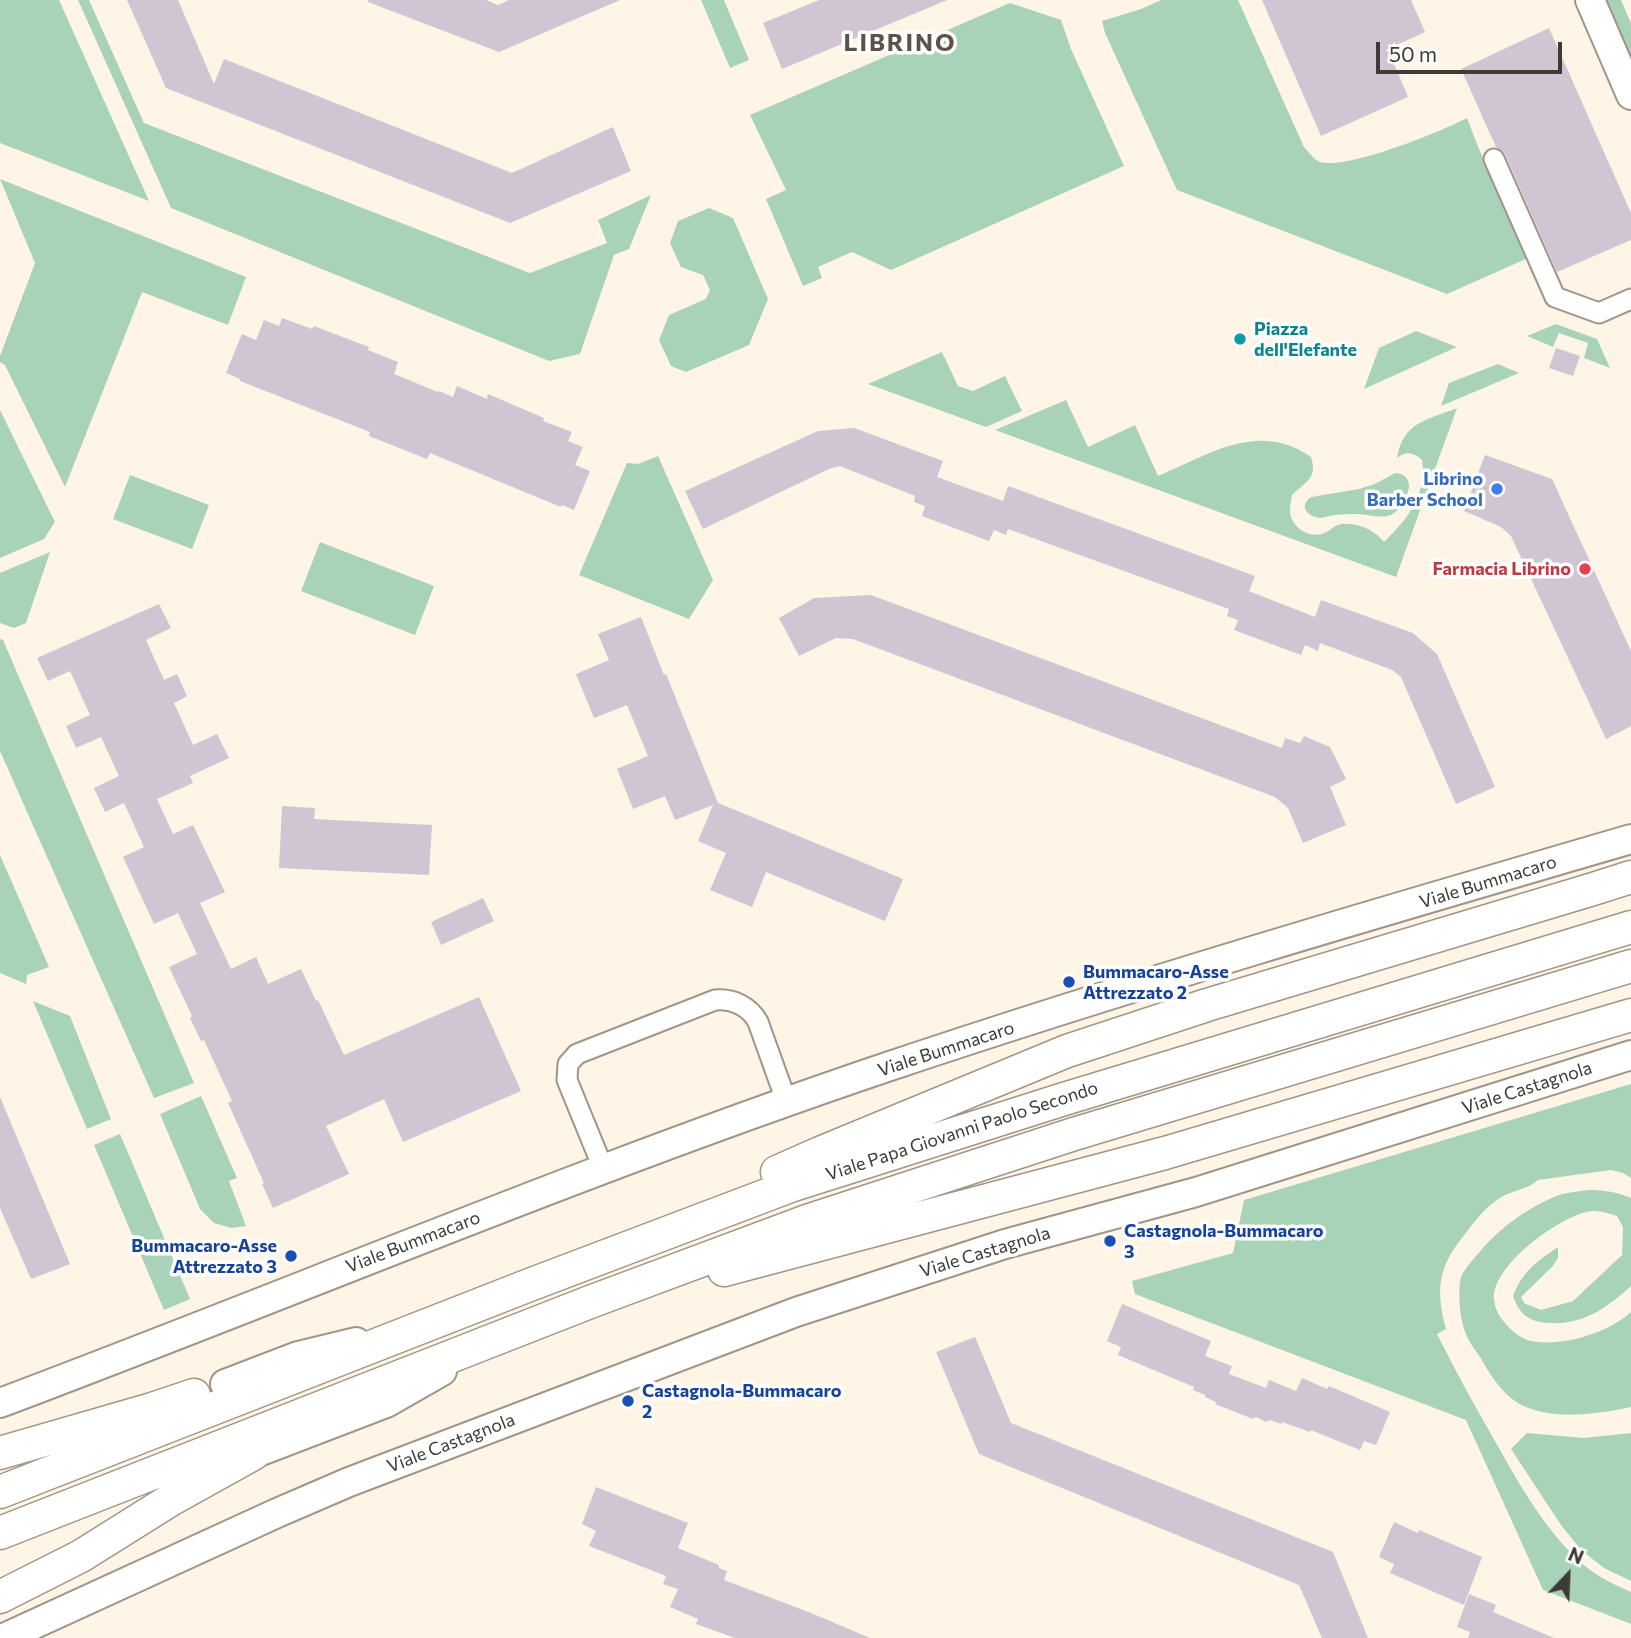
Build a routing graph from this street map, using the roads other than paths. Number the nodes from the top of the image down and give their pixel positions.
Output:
1 (1590, 0) edge
2 (1631, 95) edge
3 (1494, 159) dead end
4 (1631, 299) edge
5 (1631, 839) edge
6 (1631, 877) edge
7 (1631, 927) edge
8 (1631, 966) edge
9 (1631, 1014) edge
10 (1631, 1055) edge
11 (787, 1103) junction
12 (603, 1168) junction
13 (532, 1284) junction
14 (590, 1302) junction
15 (228, 1393) junction
16 (0, 1403) edge
17 (250, 1446) junction
18 (0, 1452) edge
19 (0, 1492) edge
20 (0, 1533) edge
21 (0, 1597) edge
22 (4, 1638) edge

1 - 2 main road
3 - 4 street
5 - 11 main road, Viale Bummacaro
6 - 13 main road
7 - 13 main road, Viale Papa Giovanni Paolo Secondo
8 - 14 main road
9 - 14 main road
10 - 22 main road, Viale Castagnola
11 - 12 main road, Viale Bummacaro
11 - 12 street
12 - 16 main road, Viale Bummacaro
13 - 15 main road, Viale Papa Giovanni Paolo Secondo
14 - 17 main road
15 - 18 main road
15 - 19 main road
17 - 20 main road
17 - 21 main road

